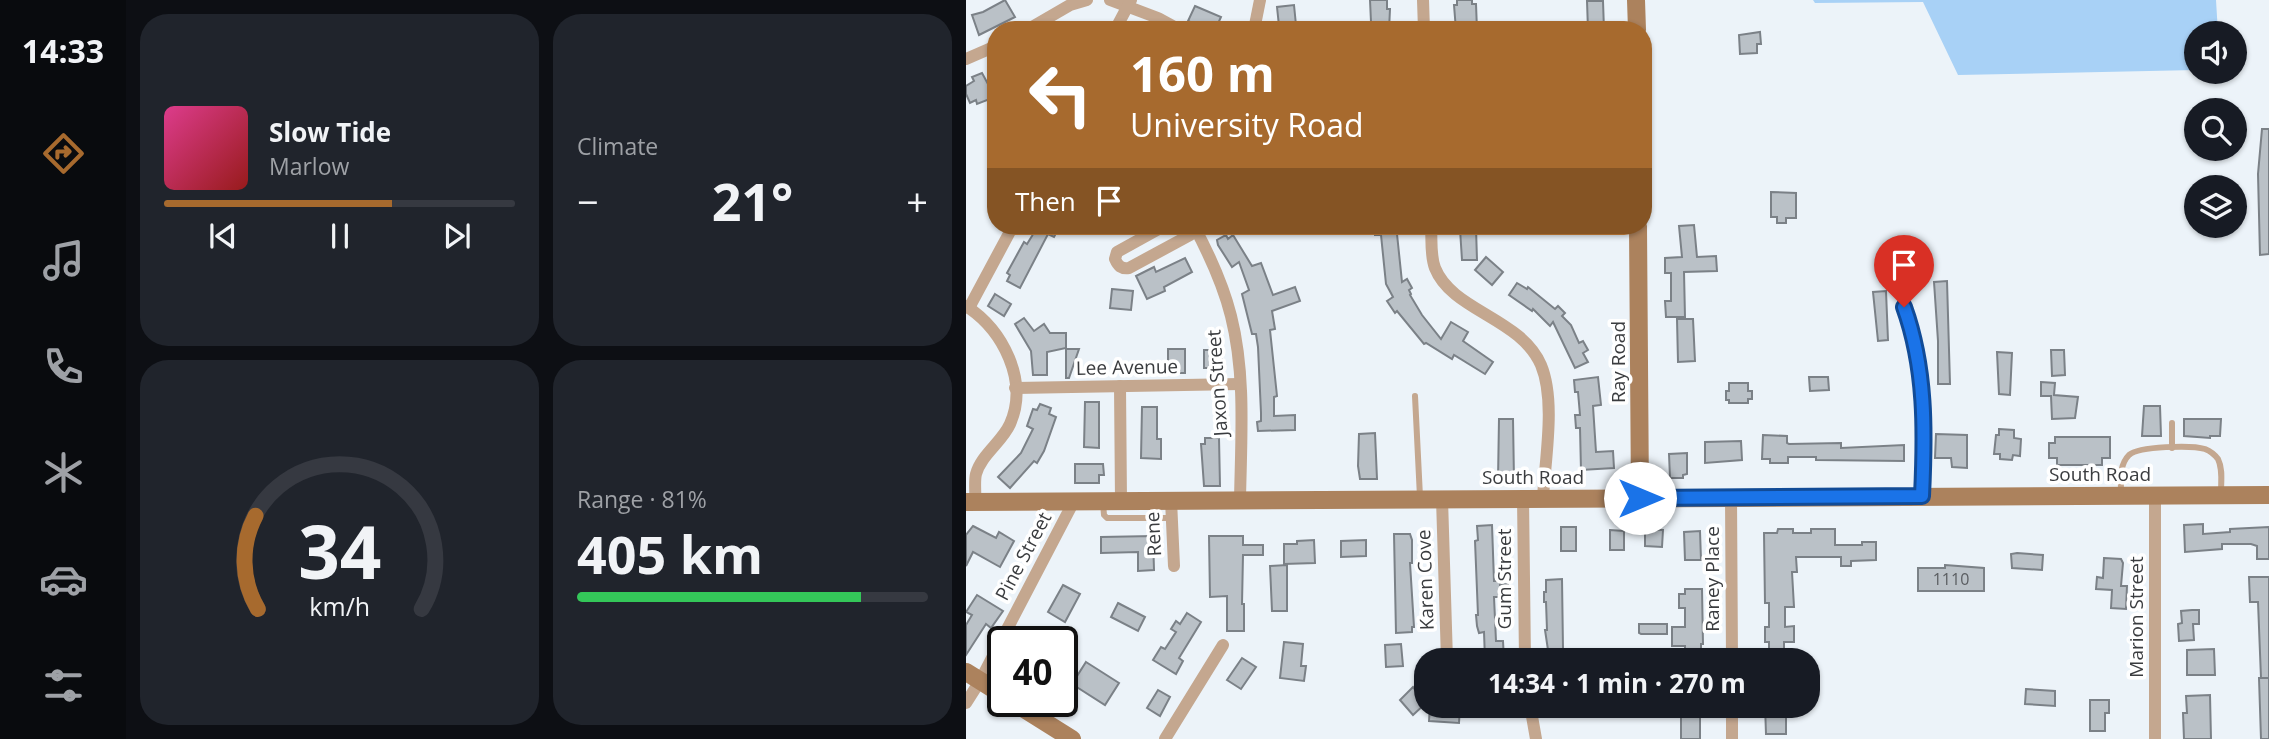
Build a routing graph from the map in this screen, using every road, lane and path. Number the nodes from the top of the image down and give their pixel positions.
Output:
1 (1087, 0) edge
2 (1110, 0) edge
3 (1260, 0) edge
4 (1423, 0) edge
5 (1636, 0) edge
6 (1129, 3) edge
7 (1042, 21) edge
8 (1120, 21) edge
9 (1164, 21) edge
10 (1256, 21) edge
11 (1424, 21) edge
12 (1637, 21) edge
13 (987, 50) edge
14 (966, 59) edge
15 (1008, 235) edge
16 (1148, 235) edge
17 (1190, 235) edge
18 (1200, 235) edge
19 (1431, 235) edge
20 (1638, 235) edge
21 (968, 307) edge
22 (1904, 307) dead end
23 (1240, 384) junction
24 (1120, 386) junction
25 (1015, 388) junction
26 (1415, 396) dead end
27 (2172, 423) dead end
28 (2172, 448) junction
29 (2221, 494) junction
30 (2121, 495) junction
31 (2155, 495) junction
32 (2269, 495) edge
33 (1922, 496) junction
34 (1731, 497) junction
35 (1523, 498) junction
36 (1543, 498) junction
37 (1640, 498) junction
38 (1420, 499) junction
39 (1442, 499) junction
40 (1240, 500) junction
41 (970, 501) edge
42 (1074, 501) junction
43 (1112, 501) junction
44 (1171, 509) junction
45 (1174, 566) dead end
46 (1223, 645) dead end
47 (1447, 648) edge
48 (1524, 648) edge
49 (1732, 648) edge
50 (973, 676) edge
51 (966, 703) edge
52 (1037, 717) edge
53 (1532, 718) edge
54 (1732, 718) edge
55 (1072, 739) edge
56 (1165, 739) edge
57 (1536, 739) edge
58 (1732, 739) edge
59 (2155, 739) edge

1 - 7 street
2 - 6 street
3 - 10 street
4 - 11 street
5 - 12 street
6 - 8 street
6 - 9 street
13 - 14 street
15 - 21 street
16 - 17 street
18 - 23 street, Jaxon Street
19 - 36 street
20 - 37 street, Ray Road
21 - 25 street
22 - 33 street
23 - 24 street, Lee Avenue
23 - 40 street, Jaxon Street
24 - 25 street, Lee Avenue
24 - 43 street
25 - 41 street
26 - 38 lane
27 - 28 lane
28 - 29 lane
28 - 30 lane
29 - 31 street, South Road
29 - 32 street, South Road
30 - 31 street, South Road
30 - 33 street, South Road
31 - 59 street, Marion Street
33 - 34 street, South Road
34 - 37 street, South Road
34 - 49 street, Raney Place
35 - 36 street, South Road
35 - 39 street, South Road
35 - 48 street, Gum Street
36 - 37 street, South Road
38 - 39 street, South Road
38 - 40 street, South Road
39 - 47 street, Karen Cove
40 - 44 street, South Road
41 - 42 street, South Road
42 - 43 street, South Road
42 - 50 street, Pine Street
43 - 44 street, South Road
44 - 45 street, Rene
46 - 56 street
50 - 51 street, Pine Street
52 - 55 street
53 - 57 street
54 - 58 street

